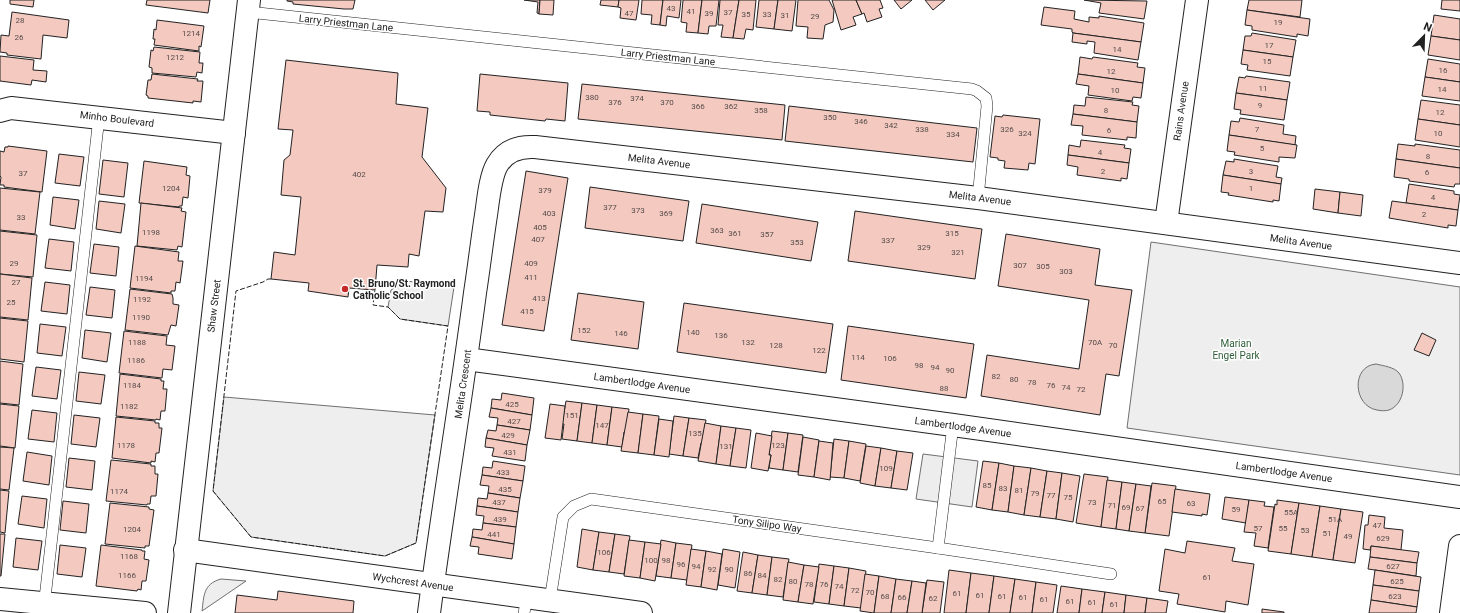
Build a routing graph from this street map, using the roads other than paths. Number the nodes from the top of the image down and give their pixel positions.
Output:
1 (1197, 0) edge
2 (248, 6) edge
3 (0, 111) edge
4 (99, 117) junction
5 (234, 133) junction
6 (502, 157) joint
7 (978, 198) junction
8 (1166, 223) junction
9 (1460, 263) edge
10 (466, 359) junction
11 (953, 425) junction
12 (1460, 497) edge
13 (1460, 546) edge
14 (938, 548) junction
15 (185, 550) junction
16 (1111, 574) dead end
17 (432, 585) junction
18 (0, 599) edge
19 (550, 600) junction
20 (525, 605) edge
21 (44, 608) edge
22 (145, 613) edge
23 (179, 613) edge
24 (429, 613) edge
25 (641, 613) edge
26 (1450, 613) edge

1 - 8 street, Rains Avenue
2 - 5 street, Shaw Street
2 - 7 lane, Larry Priestman Lane
3 - 4 street, Minho Boulevard
4 - 5 street, Minho Boulevard
4 - 21 lane
5 - 15 street, Shaw Street
6 - 7 street, Melita Avenue
6 - 10 street, Melita Crescent
7 - 8 street, Melita Avenue
8 - 9 street, Melita Avenue
10 - 11 street, Lambertlodge Avenue
10 - 17 street, Melita Crescent
11 - 12 street, Lambertlodge Avenue
11 - 14 lane
13 - 26 street
14 - 16 lane, Tony Silipo Way
14 - 19 lane, Tony Silipo Way
15 - 17 street, Wychcrest Avenue
15 - 23 street, Shaw Street
17 - 20 street, Wychcrest Avenue
17 - 24 street, Melita Crescent
18 - 21 street
19 - 20 street, Wychcrest Avenue
19 - 25 street, Wychcrest Avenue
21 - 22 street

